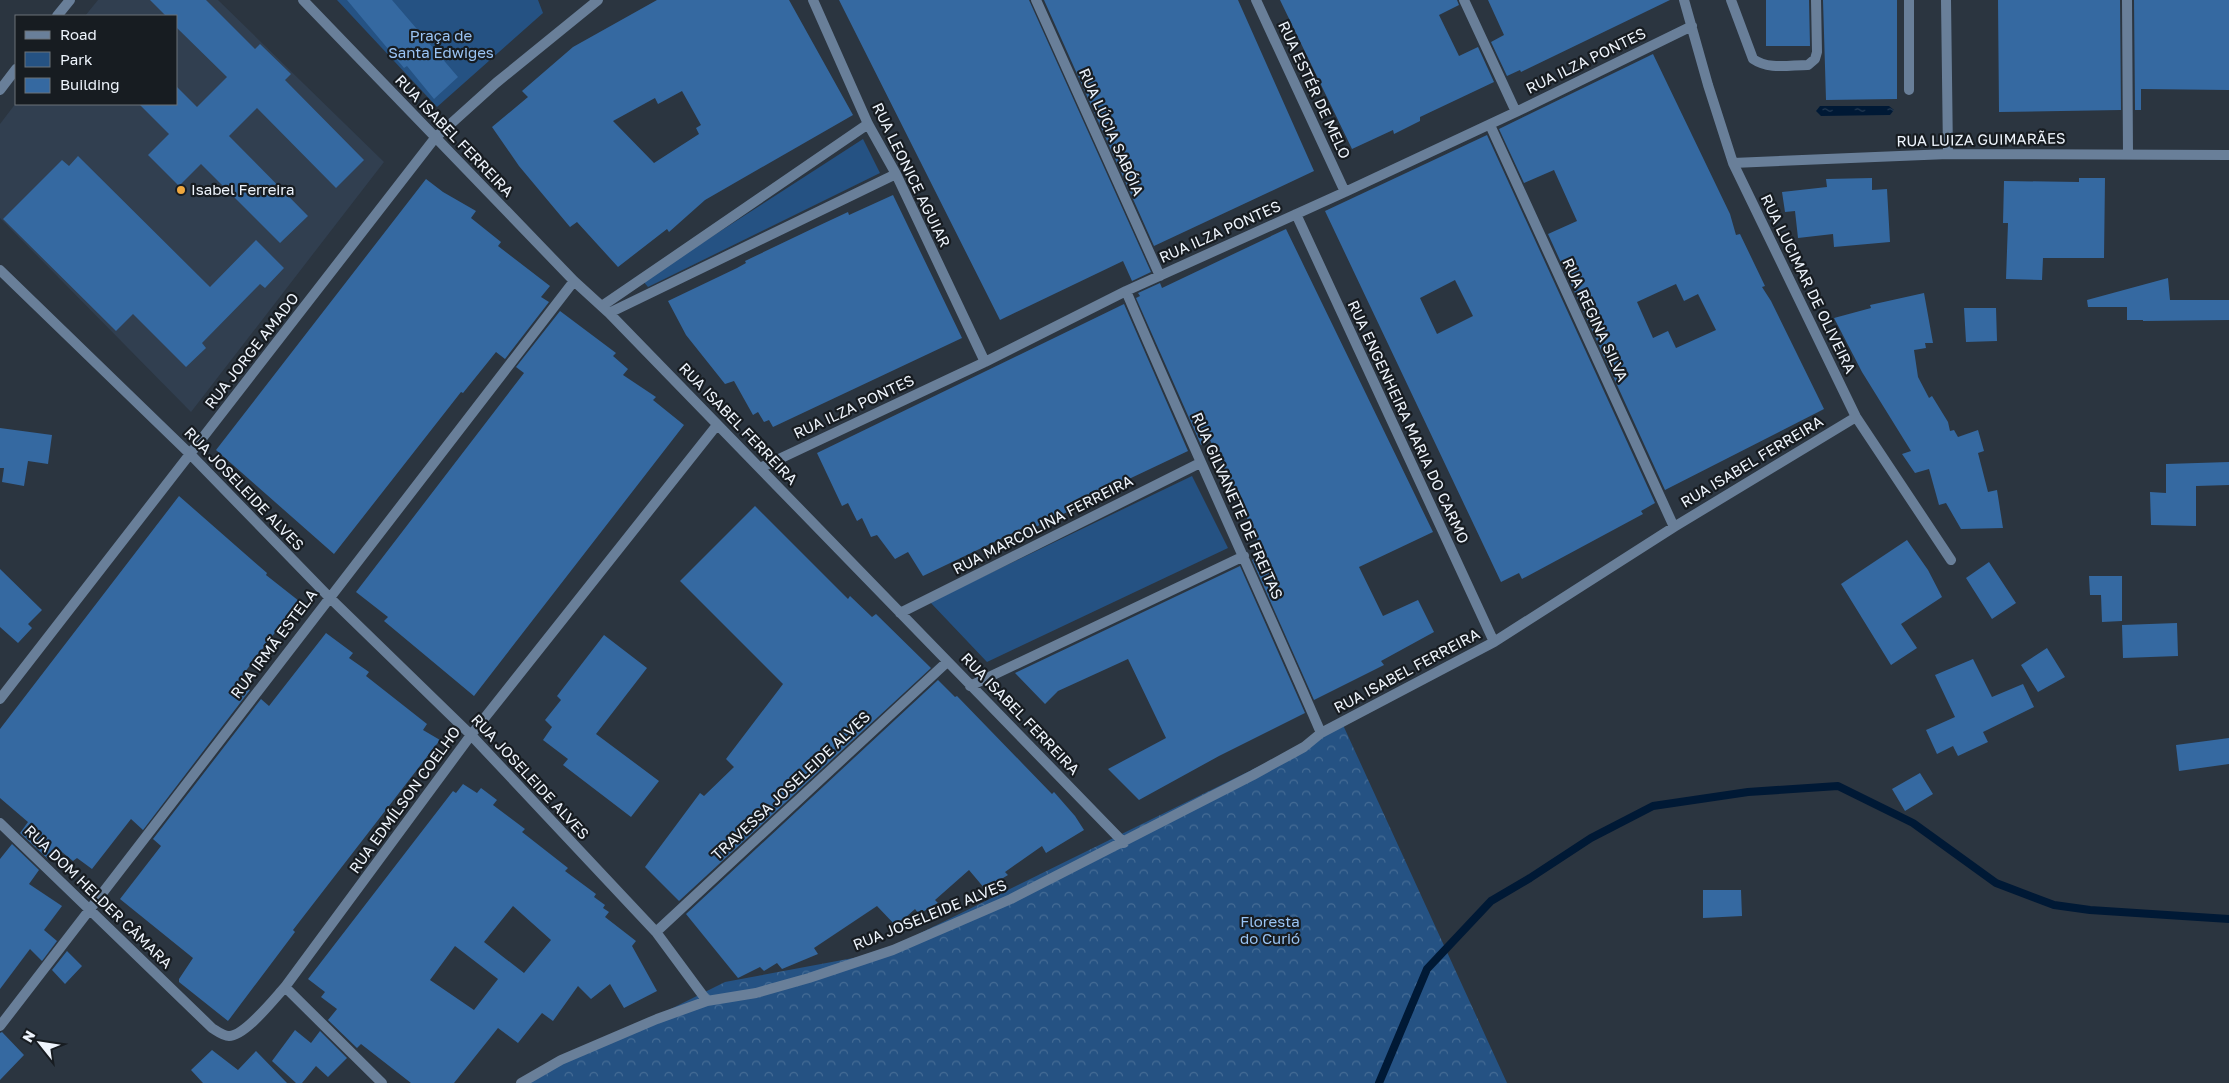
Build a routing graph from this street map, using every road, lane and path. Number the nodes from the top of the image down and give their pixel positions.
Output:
1 (70, 0) edge
2 (303, 0) edge
3 (598, 0) edge
4 (813, 0) edge
5 (1036, 0) edge
6 (1256, 0) edge
7 (1464, 0) edge
8 (1684, 0) edge
9 (1731, 0) edge
10 (1816, 0) edge
11 (1909, 0) edge
12 (1946, 0) edge
13 (2127, 0) edge
14 (58, 15) edge
15 (1692, 26) junction
16 (15, 70) edge
17 (0, 90) edge
18 (1909, 90) dead end
19 (1516, 112) junction
20 (868, 124) junction
21 (1490, 124) junction
22 (435, 138) junction
23 (1948, 154) junction
24 (2128, 155) junction
25 (2229, 155) edge
26 (1733, 163) junction
27 (896, 174) junction
28 (1345, 192) junction
29 (1296, 214) junction
30 (0, 270) edge
31 (1160, 276) junction
32 (574, 281) junction
33 (1126, 291) junction
34 (605, 309) junction
35 (985, 362) junction
36 (1856, 416) junction
37 (717, 425) junction
38 (191, 455) junction
39 (1200, 463) junction
40 (760, 468) junction
41 (1674, 527) junction
42 (1244, 556) junction
43 (1951, 560) dead end
44 (329, 597) junction
45 (900, 613) junction
46 (1494, 642) junction
47 (947, 662) junction
48 (970, 686) junction
49 (0, 699) edge
50 (1321, 733) junction
51 (471, 735) junction
52 (0, 823) edge
53 (1124, 843) junction
54 (89, 911) junction
55 (656, 932) junction
56 (285, 987) junction
57 (176, 993) joint
58 (708, 1000) junction
59 (0, 1026) edge
60 (382, 1083) edge
61 (521, 1083) edge

1 - 14 street
2 - 22 street, RUA ISABEL FERREIRA
3 - 22 street, RUA JORGE AMADO
4 - 20 street, RUA LEONICE AGUIAR
5 - 31 street, RUA LÚCIA SABÓIA
6 - 28 street, RUA ESTÉR DE MELO
7 - 19 street
8 - 15 street, RUA LUCIMAR DE OLIVEIRA
9 - 10 street
11 - 18 street
12 - 23 street
13 - 24 street
15 - 19 street, RUA ILZA PONTES
15 - 26 street, RUA LUCIMAR DE OLIVEIRA
16 - 17 street
19 - 21 street, RUA ILZA PONTES
20 - 27 street, RUA LEONICE AGUIAR
20 - 34 street
21 - 28 street, RUA ILZA PONTES
21 - 41 street, RUA REGINA SILVA
22 - 32 street, RUA ISABEL FERREIRA
22 - 38 street, RUA JORGE AMADO
23 - 24 street, RUA LUIZA GUIMARÃES
23 - 26 street, RUA LUIZA GUIMARÃES
24 - 25 street, RUA LUIZA GUIMARÃES
26 - 36 street, RUA LUCIMAR DE OLIVEIRA
27 - 34 street
27 - 35 street, RUA LEONICE AGUIAR
28 - 29 street, RUA ILZA PONTES
29 - 31 street, RUA ILZA PONTES
29 - 46 street, RUA ENGENHEIRA MARIA DO CARMO
30 - 38 street, RUA JOSELEIDE ALVES
31 - 33 street, RUA ILZA PONTES
32 - 34 street, RUA ISABEL FERREIRA
32 - 44 street, RUA IRMÃ ESTELA
33 - 35 street, RUA ILZA PONTES
33 - 39 street, RUA GILVANETE DE FREITAS
34 - 37 street, RUA ISABEL FERREIRA
35 - 40 street, RUA ILZA PONTES
36 - 41 street, RUA ISABEL FERREIRA
36 - 43 street, RUA LUCIMAR DE OLIVEIRA
37 - 40 street, RUA ISABEL FERREIRA
37 - 51 street, RUA EDMÍLSON COELHO
38 - 44 street, RUA JOSELEIDE ALVES
38 - 49 street, RUA JORGE AMADO
39 - 42 street, RUA GILVANETE DE FREITAS
39 - 45 street, RUA MARCOLINA FERREIRA
40 - 45 street, RUA ISABEL FERREIRA
41 - 46 street, RUA ISABEL FERREIRA
42 - 48 street
42 - 50 street, RUA GILVANETE DE FREITAS
44 - 51 street, RUA JOSELEIDE ALVES
44 - 54 street, RUA IRMÃ ESTELA
45 - 47 street, RUA ISABEL FERREIRA
46 - 50 street, RUA ISABEL FERREIRA
47 - 48 street, RUA ISABEL FERREIRA
47 - 55 street, TRAVESSA JOSELEIDE ALVES
48 - 53 street, RUA ISABEL FERREIRA
50 - 53 street, RUA ISABEL FERREIRA
51 - 55 street, RUA JOSELEIDE ALVES
51 - 56 street, RUA EDMÍLSON COELHO
52 - 54 street, RUA DOM HELDER CÂMARA
53 - 58 street, RUA JOSELEIDE ALVES
54 - 57 street, RUA DOM HELDER CÂMARA
54 - 59 street, RUA IRMÃ ESTELA
55 - 58 street, RUA JOSELEIDE ALVES
56 - 57 street, RUA EDMÍLSON COELHO
56 - 60 street
58 - 61 street

